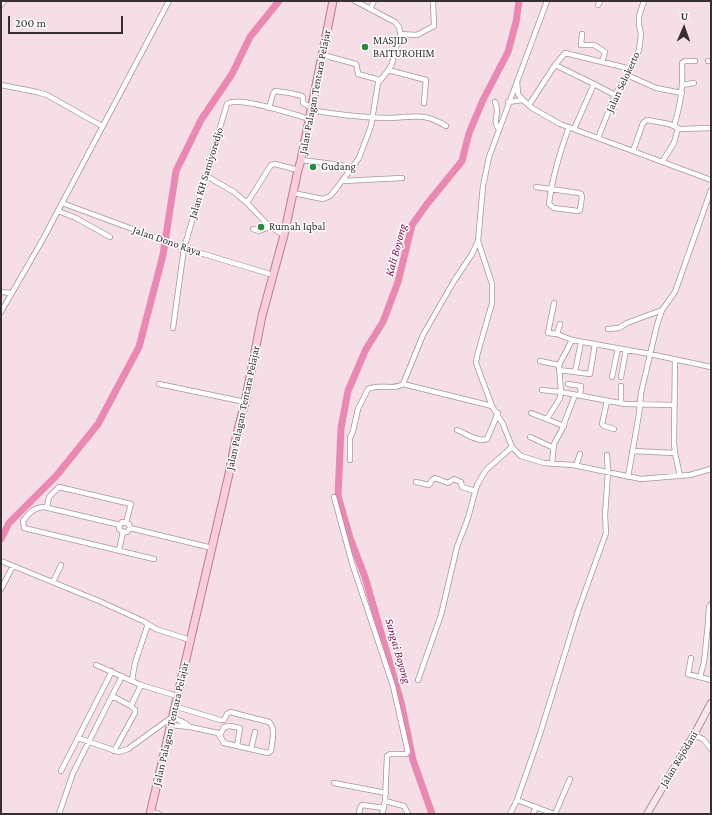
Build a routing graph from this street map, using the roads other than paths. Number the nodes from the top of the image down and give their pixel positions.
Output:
1 (169, 1) edge
2 (333, 1) edge
3 (355, 1) edge
4 (374, 1) edge
5 (433, 1) edge
6 (547, 1) edge
7 (644, 1) edge
8 (370, 9) junction
9 (400, 34) junction
10 (582, 34) dead end
11 (322, 55) junction
12 (695, 61) dead end
13 (602, 62) junction
14 (555, 66) junction
15 (631, 69) junction
16 (388, 70) junction
17 (627, 74) junction
18 (517, 79) junction
19 (380, 80) junction
20 (694, 83) dead end
21 (594, 84) junction
22 (1, 85) edge
23 (682, 85) junction
24 (682, 92) junction
25 (615, 95) junction
26 (522, 100) junction
27 (495, 102) dead end
28 (508, 102) junction
29 (424, 103) dead end
30 (529, 105) junction
31 (269, 108) junction
32 (312, 109) junction
33 (372, 117) junction
34 (310, 119) junction
35 (102, 126) junction
36 (446, 126) dead end
37 (676, 127) junction
38 (571, 128) junction
39 (711, 128) edge
40 (499, 129) junction
41 (598, 138) junction
42 (633, 151) junction
43 (301, 160) junction
44 (662, 162) junction
45 (341, 165) dead end
46 (298, 170) junction
47 (204, 175) junction
48 (402, 178) dead end
49 (711, 180) edge
50 (342, 181) junction
51 (536, 187) dead end
52 (550, 189) junction
53 (711, 190) edge
54 (293, 193) junction
55 (62, 203) junction
56 (247, 203) junction
57 (58, 211) junction
58 (270, 227) junction
59 (253, 229) dead end
60 (284, 235) junction
61 (110, 237) dead end
62 (478, 241) junction
63 (184, 248) junction
64 (273, 275) junction
65 (1, 292) edge
66 (12, 293) junction
67 (554, 303) dead end
68 (662, 310) junction
69 (1, 312) edge
70 (560, 324) dead end
71 (173, 328) dead end
72 (608, 328) dead end
73 (557, 334) junction
74 (572, 340) junction
75 (581, 342) junction
76 (595, 344) junction
77 (618, 348) junction
78 (626, 350) junction
79 (650, 354) junction
80 (540, 360) dead end
81 (675, 360) junction
82 (559, 367) junction
83 (711, 367) edge
84 (575, 372) junction
85 (612, 377) dead end
86 (621, 377) dead end
87 (159, 384) dead end
88 (403, 384) junction
89 (568, 384) dead end
90 (621, 386) dead end
91 (542, 390) dead end
92 (561, 392) junction
93 (577, 396) junction
94 (607, 401) junction
95 (246, 402) junction
96 (621, 403) junction
97 (640, 405) junction
98 (675, 405) junction
99 (492, 406) junction
100 (498, 413) junction
101 (531, 413) dead end
102 (547, 419) junction
103 (564, 426) junction
104 (614, 429) dead end
105 (456, 430) dead end
106 (530, 437) dead end
107 (512, 447) junction
108 (554, 448) junction
109 (632, 452) junction
110 (675, 453) junction
111 (580, 454) dead end
112 (607, 455) dead end
113 (350, 460) dead end
114 (552, 463) junction
115 (576, 466) junction
116 (711, 469) edge
117 (608, 472) junction
118 (680, 476) junction
119 (628, 477) junction
120 (416, 482) dead end
121 (475, 491) junction
122 (334, 497) dead end
123 (47, 508) junction
124 (126, 523) junction
125 (120, 525) junction
126 (130, 528) junction
127 (123, 532) junction
128 (212, 548) junction
129 (119, 550) junction
130 (154, 559) dead end
131 (1, 561) edge
132 (61, 565) dead end
133 (13, 566) junction
134 (53, 582) junction
135 (1, 589) edge
136 (711, 604) edge
137 (710, 623) edge
138 (148, 624) junction
139 (709, 636) edge
140 (190, 640) junction
141 (691, 658) dead end
142 (96, 665) dead end
143 (112, 671) junction
144 (122, 676) junction
145 (700, 677) junction
146 (132, 680) junction
147 (418, 680) dead end
148 (711, 680) edge
149 (141, 685) junction
150 (112, 696) junction
151 (177, 696) junction
152 (711, 703) edge
153 (131, 706) junction
154 (174, 706) junction
155 (172, 717) junction
156 (171, 725) junction
157 (190, 727) junction
158 (696, 731) junction
159 (255, 732) dead end
160 (220, 735) junction
161 (78, 738) junction
162 (89, 743) junction
163 (237, 746) junction
164 (251, 749) junction
165 (711, 749) edge
166 (114, 751) junction
167 (61, 771) dead end
168 (570, 779) dead end
169 (334, 783) dead end
170 (386, 793) junction
171 (517, 800) junction
172 (385, 801) junction
173 (536, 807) junction
174 (384, 808) junction
175 (150, 813) edge
176 (59, 814) edge
177 (159, 814) edge
178 (359, 814) edge
179 (382, 814) edge
180 (408, 814) edge
181 (510, 814) edge
182 (533, 814) edge
183 (554, 814) edge
184 (647, 814) edge

1 - 35 street
2 - 11 main road, Jalan Palagan Tentara Pelajar
3 - 8 street
4 - 8 street
5 - 9 street
6 - 18 street
7 - 15 street, Jalan Selokerto
8 - 9 street
9 - 16 street
10 - 13 street
11 - 19 street
11 - 32 main road, Jalan Palagan Tentara Pelajar
12 - 23 street
13 - 14 street
13 - 15 street
14 - 21 street
14 - 30 street
15 - 17 street, Jalan Selokerto
16 - 19 street
16 - 29 street
17 - 24 street
17 - 25 street, Jalan Selokerto
18 - 26 street
18 - 28 street
19 - 33 street
20 - 23 street
21 - 25 street
21 - 38 street
22 - 35 street
23 - 24 street
24 - 37 street
25 - 41 street, Jalan Selokerto
26 - 28 street
26 - 30 street
27 - 40 street
28 - 40 street
30 - 38 street
31 - 32 street
31 - 34 street, Jalan KH Samiyoredjo
31 - 47 street, Jalan KH Samiyoredjo
32 - 33 street
32 - 34 main road, Jalan Palagan Tentara Pelajar
33 - 36 street
33 - 50 street
34 - 43 main road, Jalan Palagan Tentara Pelajar
35 - 55 street
37 - 39 street
37 - 42 street
37 - 44 street
38 - 41 street
38 - 52 street
40 - 62 street
41 - 42 street
42 - 44 street
43 - 45 street
43 - 46 main road, Jalan Palagan Tentara Pelajar
44 - 49 street
46 - 54 main road, Jalan Palagan Tentara Pelajar
46 - 56 street
47 - 56 street
47 - 63 street, Jalan KH Samiyoredjo
48 - 50 street
50 - 54 street
51 - 52 street
52 - 52 street
53 - 68 street
54 - 60 main road, Jalan Palagan Tentara Pelajar
55 - 57 street
55 - 63 street, Jalan Dono Raya
56 - 58 street
57 - 61 street
57 - 66 street
58 - 59 street
58 - 60 street
60 - 64 main road, Jalan Palagan Tentara Pelajar
62 - 88 street
62 - 99 street
63 - 64 street, Jalan Dono Raya
63 - 71 street, Jalan KH Samiyoredjo
64 - 95 main road, Jalan Palagan Tentara Pelajar
65 - 66 street
66 - 69 street
67 - 73 street
68 - 72 street
68 - 79 street
70 - 73 street
73 - 74 street
74 - 75 street
74 - 82 street
75 - 76 street
75 - 84 street
76 - 77 street
76 - 84 street
77 - 78 street
77 - 85 street
78 - 79 street
78 - 86 street
79 - 81 street
79 - 97 street
80 - 82 street
81 - 83 street
81 - 98 street
82 - 84 street
82 - 92 street
87 - 95 street
88 - 99 street
88 - 113 street
89 - 93 street
90 - 96 street
91 - 92 street
92 - 93 street
92 - 102 street
93 - 94 street
93 - 103 street
94 - 96 street
94 - 104 street
95 - 128 main road, Jalan Palagan Tentara Pelajar
96 - 97 street
97 - 98 street
97 - 109 street
98 - 110 street
99 - 100 street
100 - 105 street
100 - 107 street
101 - 102 street
102 - 103 street
103 - 108 street
106 - 108 street
107 - 114 street
107 - 121 street
108 - 114 street
109 - 110 street
109 - 119 street
110 - 118 street
111 - 115 street
112 - 117 street
114 - 115 street
115 - 117 street
116 - 118 street
117 - 119 street
117 - 171 street
118 - 119 street
120 - 121 street
121 - 147 street
122 - 170 street
123 - 124 street
123 - 125 street
123 - 129 street
124 - 125 street
124 - 126 street
125 - 127 street
126 - 127 street
126 - 128 street
127 - 129 street
128 - 140 main road, Jalan Palagan Tentara Pelajar
129 - 130 street
131 - 133 street
132 - 134 street
133 - 134 street
133 - 135 street
134 - 138 street
136 - 137 street
137 - 139 street
138 - 140 street
138 - 146 street
139 - 145 street
140 - 151 main road, Jalan Palagan Tentara Pelajar
141 - 145 street
142 - 143 street
143 - 144 street
143 - 161 street
144 - 146 street
144 - 150 street
145 - 148 street
146 - 149 street
149 - 151 street
149 - 153 street
150 - 153 street
150 - 162 street
151 - 154 main road, Jalan Palagan Tentara Pelajar
152 - 158 main road, Jalan Rejodani
153 - 166 street
154 - 155 main road, Jalan Palagan Tentara Pelajar
154 - 164 street
155 - 156 main road, Jalan Palagan Tentara Pelajar
155 - 157 street
155 - 166 street
156 - 157 street
156 - 175 main road, Jalan Palagan Tentara Pelajar
157 - 160 street
158 - 165 street
158 - 184 main road, Jalan Rejodani
159 - 164 street
160 - 163 street
160 - 163 street
161 - 162 street
161 - 167 street
162 - 166 street
162 - 176 street
163 - 164 street
168 - 183 street
169 - 170 street
170 - 172 street
171 - 173 street
171 - 181 street
172 - 174 street
172 - 180 street
173 - 182 street
173 - 183 street
174 - 178 street
174 - 179 street
175 - 177 street

